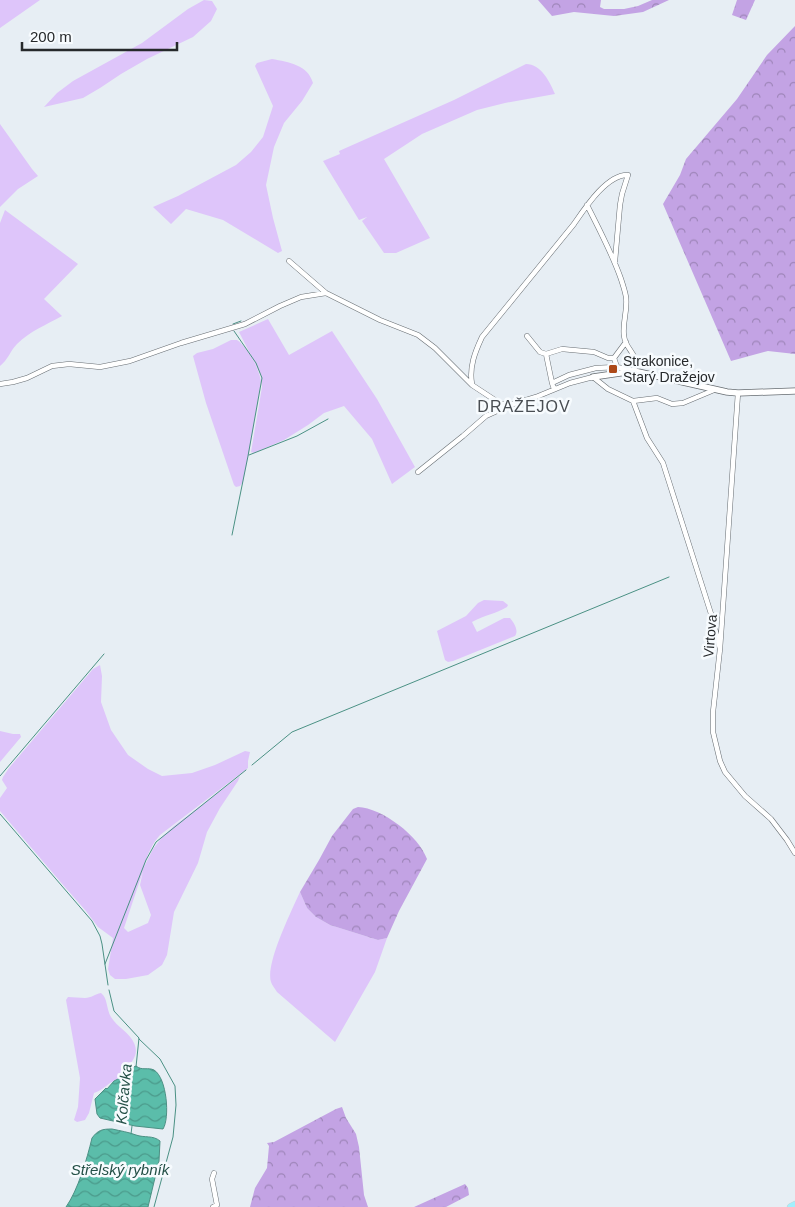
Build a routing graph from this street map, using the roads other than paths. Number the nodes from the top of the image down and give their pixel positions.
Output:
1 (586, 205) junction
2 (615, 260) junction
3 (289, 261) dead end
4 (326, 293) junction
5 (528, 336) dead end
6 (626, 342) junction
7 (546, 354) junction
8 (614, 358) junction
9 (617, 367) junction
10 (634, 371) junction
11 (471, 372) junction
12 (459, 373) junction
13 (593, 377) junction
14 (552, 383) junction
15 (0, 384) edge
16 (472, 385) junction
17 (554, 389) junction
18 (715, 390) junction
19 (795, 391) edge
20 (738, 393) junction
21 (632, 401) junction
22 (501, 404) junction
23 (418, 472) dead end
24 (720, 649) junction
25 (795, 853) edge
26 (214, 1173) dead end
27 (795, 1205) edge
28 (216, 1206) edge
29 (792, 1207) edge

1 - 2 street
1 - 2 street
1 - 11 street
2 - 6 street
3 - 4 street
4 - 12 street
4 - 15 street
5 - 7 street
6 - 8 street
6 - 10 street
7 - 8 street
7 - 14 street
8 - 9 street
9 - 10 street
9 - 14 street
10 - 13 street
10 - 18 street
11 - 12 street
11 - 16 street
12 - 16 street
13 - 17 street
13 - 21 street
14 - 17 street
16 - 22 street
17 - 22 street
18 - 20 street
18 - 21 street
19 - 20 street
20 - 24 street, Virtova
21 - 24 street
22 - 23 street
24 - 25 street, Virtova
26 - 28 street
27 - 29 main road

